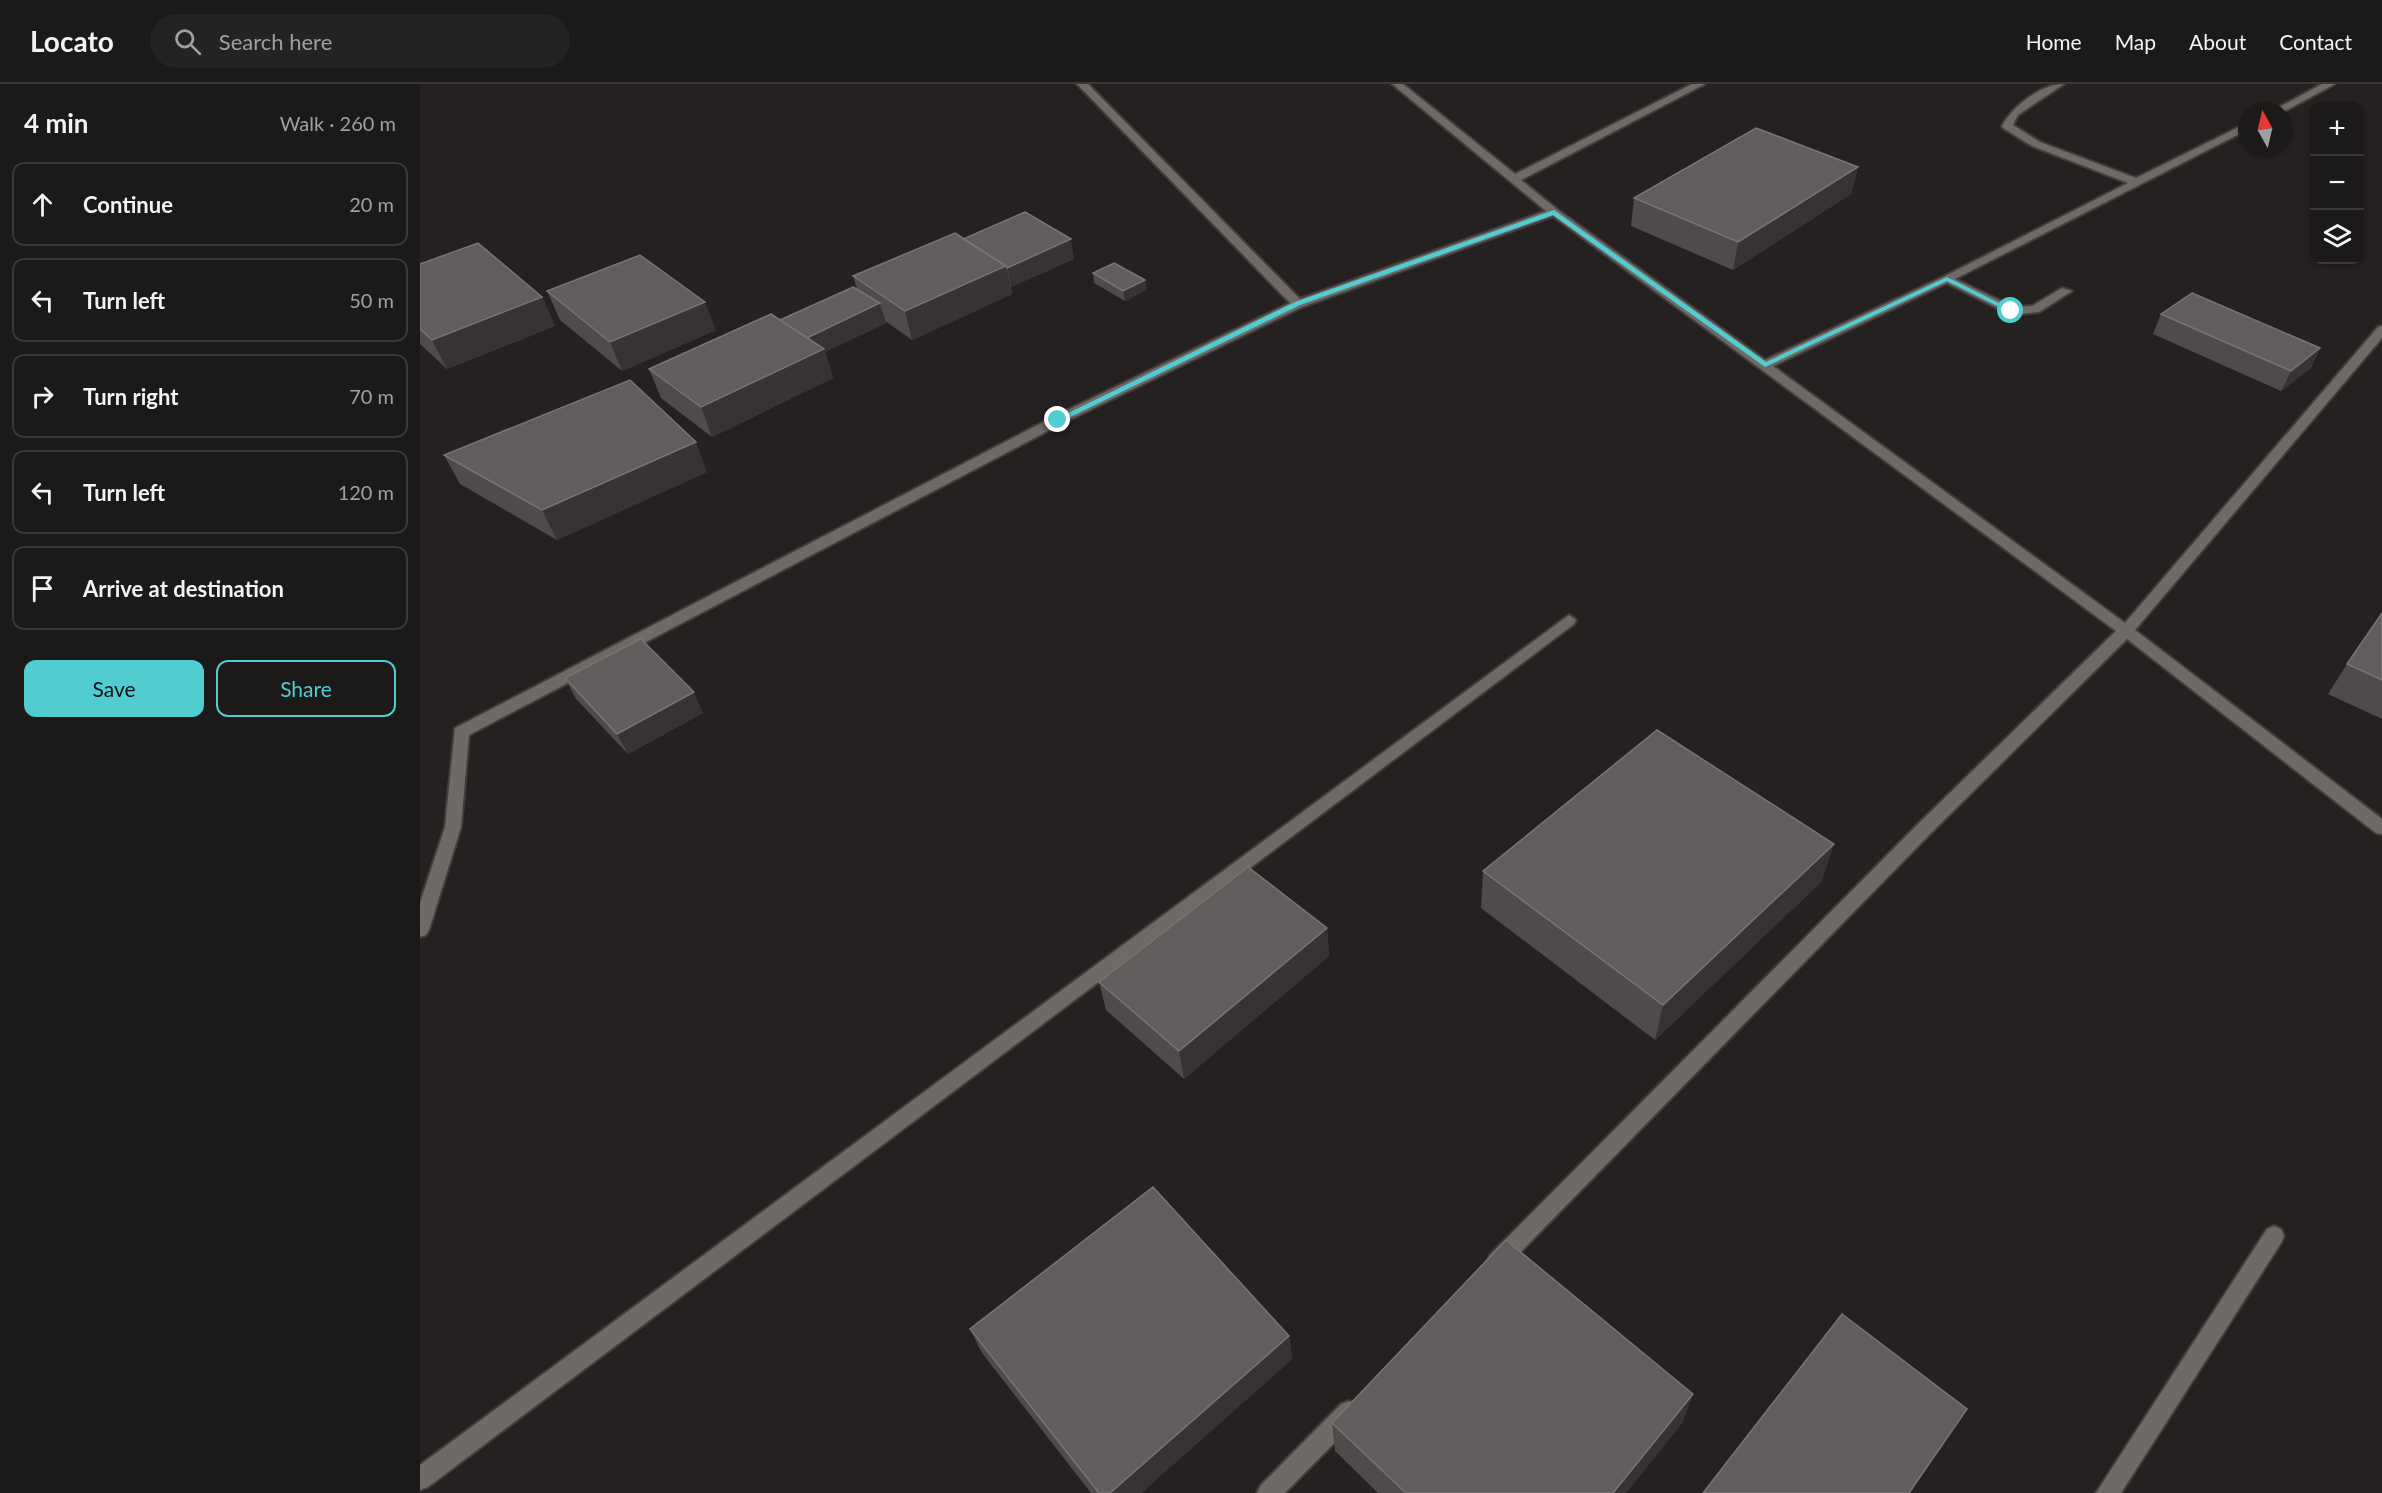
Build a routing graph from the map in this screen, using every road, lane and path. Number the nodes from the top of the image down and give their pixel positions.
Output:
1 (1082, 84) edge
2 (1397, 84) edge
3 (1700, 84) edge
4 (2059, 84) edge
5 (2330, 84) edge
6 (2292, 103) edge
7 (2238, 131) edge
8 (1514, 179) junction
9 (2136, 182) junction
10 (1554, 212) junction
11 (1947, 279) junction
12 (2066, 291) dead end
13 (1298, 304) junction
14 (2382, 330) edge
15 (1765, 365) junction
16 (1569, 620) dead end
17 (2126, 631) junction
18 (2382, 828) edge
19 (420, 930) edge
20 (2274, 1236) dead end
21 (1487, 1272) edge
22 (1362, 1400) edge
23 (420, 1479) edge
24 (1269, 1493) edge
25 (2108, 1493) edge

1 - 13 street
2 - 8 street
3 - 8 street
4 - 9 street
5 - 6 street
7 - 9 street
8 - 10 street
9 - 11 street
10 - 13 street
10 - 15 street
11 - 12 street
11 - 15 street
13 - 19 street
14 - 17 street
15 - 17 street
16 - 23 street
17 - 18 street
17 - 21 street
20 - 25 street
22 - 24 street

